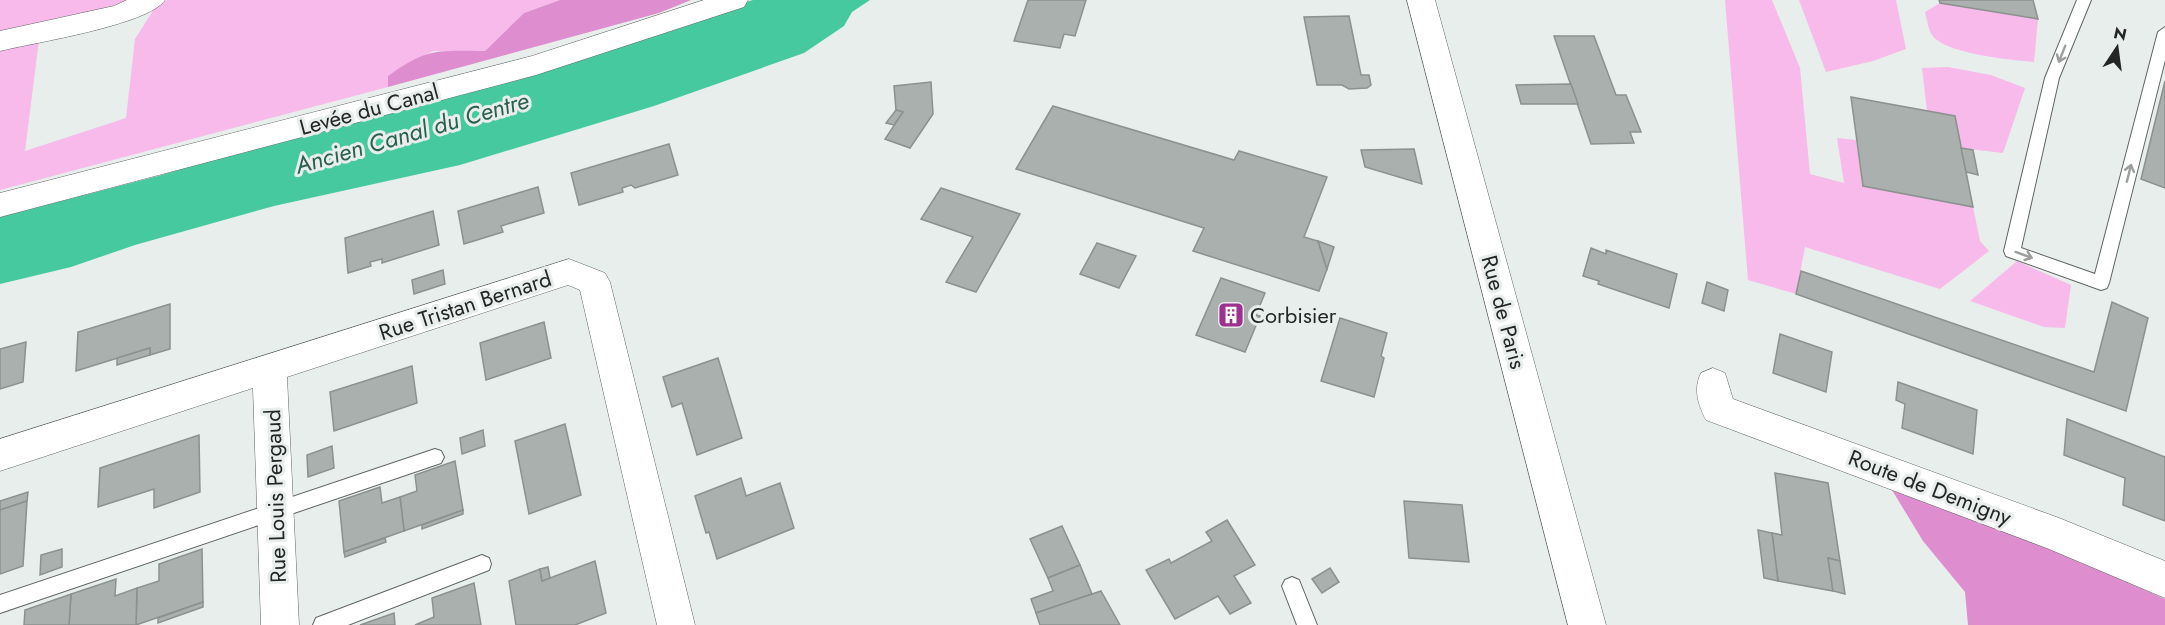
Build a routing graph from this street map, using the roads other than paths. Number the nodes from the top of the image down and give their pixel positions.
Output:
1 (151, 0) edge
2 (734, 0) edge
3 (1421, 0) edge
4 (2084, 0) edge
5 (2165, 32) edge
6 (0, 41) edge
7 (0, 205) edge
8 (269, 368) junction
9 (1713, 383) dead end
10 (0, 455) edge
11 (435, 457) dead end
12 (275, 509) junction
13 (482, 564) dead end
14 (2165, 580) edge
15 (1292, 586) dead end
16 (0, 604) edge
17 (280, 625) edge
18 (323, 625) edge
19 (676, 625) edge
20 (1307, 625) edge
21 (1587, 625) edge

1 - 6 street
2 - 7 street, Levée du Canal
3 - 21 street, Rue de Paris
4 -> 5 lane
8 - 10 street, Rue Tristan Bernard
8 - 12 street, Rue Louis Pergaud
8 - 19 street, Rue Tristan Bernard
9 - 14 street, Route de Demigny
11 - 12 lane
12 - 16 lane
12 - 17 street, Rue Louis Pergaud
13 - 18 lane
15 - 20 lane

